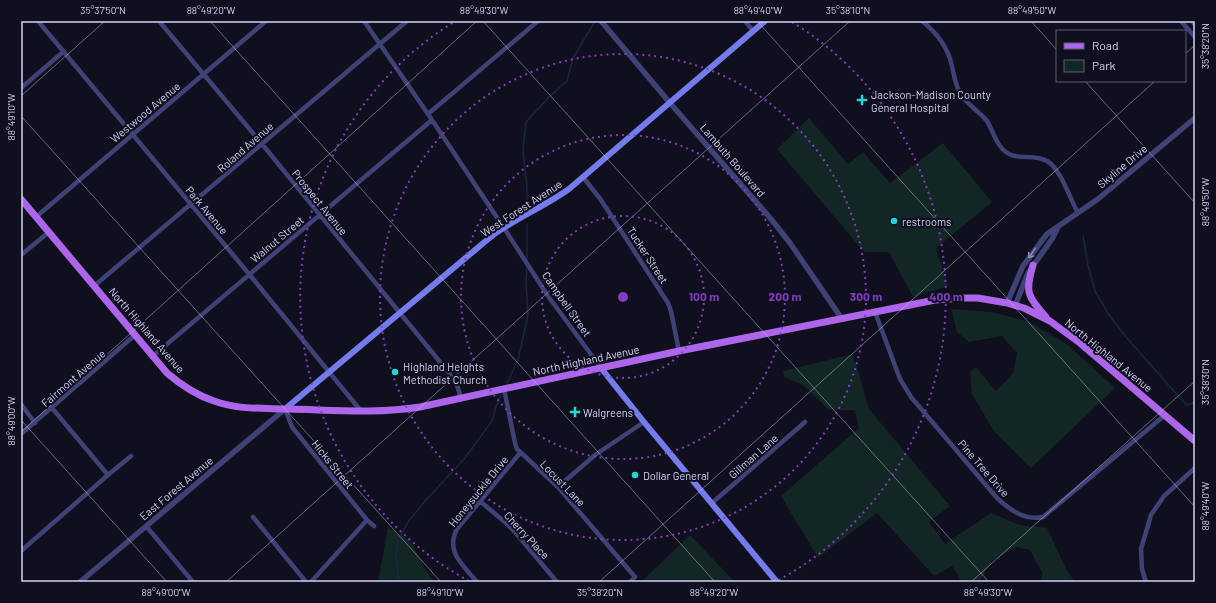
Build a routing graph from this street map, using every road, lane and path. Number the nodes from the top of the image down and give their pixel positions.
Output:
1 (38, 21) edge
2 (159, 21) edge
3 (266, 21) edge
4 (364, 21) edge
5 (407, 21) edge
6 (538, 21) edge
7 (745, 21) edge
8 (765, 21) edge
9 (922, 21) edge
10 (1181, 21) edge
11 (1192, 21) edge
12 (602, 22) edge
13 (1195, 25) edge
14 (753, 31) junction
15 (1195, 37) edge
16 (380, 44) junction
17 (63, 52) junction
18 (204, 74) junction
19 (21, 88) edge
20 (670, 103) junction
21 (428, 114) junction
22 (1195, 118) edge
23 (432, 120) junction
24 (133, 134) junction
25 (262, 144) junction
26 (583, 177) junction
27 (21, 199) edge
28 (191, 206) junction
29 (1078, 213) junction
30 (320, 215) junction
31 (36, 217) junction
32 (1059, 225) junction
33 (504, 228) junction
34 (49, 232) junction
35 (21, 255) edge
36 (1033, 265) junction
37 (249, 274) junction
38 (94, 286) junction
39 (1007, 303) junction
40 (1014, 306) junction
41 (875, 312) junction
42 (400, 313) junction
43 (842, 318) junction
44 (1050, 321) junction
45 (136, 335) junction
46 (679, 351) junction
47 (153, 356) junction
48 (601, 368) junction
49 (329, 372) junction
50 (506, 388) junction
51 (461, 398) junction
52 (21, 404) edge
53 (52, 408) junction
54 (285, 409) junction
55 (361, 411) junction
56 (1165, 415) junction
57 (35, 422) junction
58 (644, 422) junction
59 (805, 422) dead end
60 (21, 434) edge
61 (1195, 441) edge
62 (520, 453) junction
63 (131, 456) dead end
64 (1195, 468) edge
65 (108, 475) junction
66 (558, 487) junction
67 (481, 502) junction
68 (712, 503) junction
69 (253, 517) dead end
70 (367, 520) junction
71 (146, 526) junction
72 (374, 526) dead end
73 (21, 551) edge
74 (80, 582) edge
75 (193, 582) edge
76 (306, 582) edge
77 (311, 582) edge
78 (477, 582) edge
79 (558, 582) edge
80 (630, 582) edge
81 (777, 582) edge
82 (1146, 582) edge

1 - 17 street, Park Avenue
2 - 18 street, Prospect Avenue
3 - 18 street, Westwood Avenue
4 - 16 street, Campbell Street
5 - 16 street, Roland Avenue
6 - 21 street
7 - 14 street
8 - 14 main road, West Forest Avenue
9 - 29 street
10 - 15 street
11 - 13 street
12 - 20 street, Lambuth Boulevard
14 - 20 main road, West Forest Avenue
16 - 21 street, Campbell Street
16 - 25 street, Roland Avenue
17 - 19 street
17 - 24 street, Park Avenue
18 - 24 street, Westwood Avenue
18 - 25 street, Prospect Avenue
20 - 26 main road, West Forest Avenue
20 - 43 street, Lambuth Boulevard
21 - 23 street, Campbell Street
22 - 29 street, Skyline Drive
23 - 30 street, Walnut Street
23 - 33 street, Campbell Street
24 - 28 street, Park Avenue
24 - 31 street, Westwood Avenue
25 - 28 street, Roland Avenue
25 - 30 street, Prospect Avenue
26 - 33 main road, West Forest Avenue
26 - 46 street, Tucker Street
27 - 31 main road, North Highland Avenue
28 - 37 street, Park Avenue
28 - 38 street, Roland Avenue
29 - 32 street, Skyline Drive
30 - 37 street, Walnut Street
30 - 42 street, Prospect Avenue
31 - 34 main road, North Highland Avenue
32 - 36 street, Skyline Drive
32 -> 39 street, Skyline Drive
33 - 42 main road, West Forest Avenue
33 - 48 street, Campbell Street
34 - 35 street
34 - 38 main road, North Highland Avenue
36 - 40 street, Skyline Drive
36 - 44 main road
37 - 47 street, Walnut Street
37 - 49 street, Park Avenue
38 - 45 main road, North Highland Avenue
39 - 40 main road, North Highland Avenue
39 - 41 main road, North Highland Avenue
40 - 44 main road, North Highland Avenue
41 - 43 main road, North Highland Avenue
41 - 56 street, Pine Tree Drive
42 - 49 main road, West Forest Avenue
42 - 51 street, Prospect Avenue
43 - 46 main road, North Highland Avenue
44 - 56 main road, North Highland Avenue
45 - 47 main road, North Highland Avenue
45 - 53 street, Fairmont Avenue
46 - 48 main road, North Highland Avenue
47 - 54 main road, North Highland Avenue
48 - 50 main road, North Highland Avenue
48 - 58 main road, Campbell Street
49 - 54 main road, West Forest Avenue
49 - 55 street, Park Avenue
50 - 51 main road, North Highland Avenue
50 - 62 street, Locust Lane
51 - 55 main road, North Highland Avenue
52 - 57 street
53 - 57 street, Fairmont Avenue
53 - 65 street
54 - 55 main road, North Highland Avenue
54 - 70 street, Hicks Street
54 - 71 street, East Forest Avenue
56 - 61 main road, North Highland Avenue
57 - 60 street, Fairmont Avenue
58 - 66 street
58 - 68 main road, Campbell Street
59 - 68 street, Gillman Lane
62 - 66 street, Locust Lane
62 - 67 street, Honeysuckle Drive
63 - 65 street
64 - 82 street
65 - 73 street
66 - 80 street, Locust Lane
67 - 78 street, Honeysuckle Drive
67 - 79 street, Cherry Place
68 - 81 main road, Campbell Street
69 - 76 street
70 - 72 street, Hicks Street
70 - 77 street
71 - 74 street, East Forest Avenue
71 - 75 street

